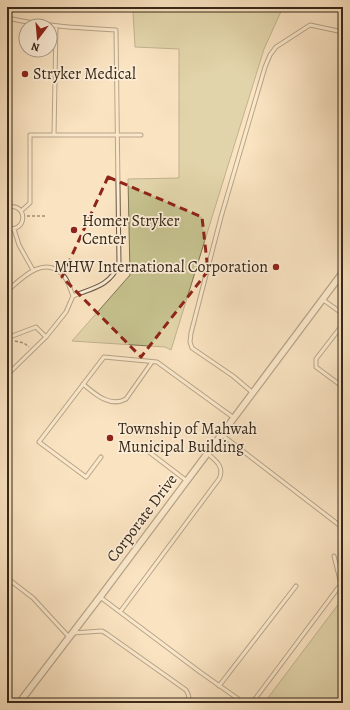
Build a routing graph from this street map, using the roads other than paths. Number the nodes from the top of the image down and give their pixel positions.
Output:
1 (7, 18) edge
2 (18, 21) edge
3 (58, 26) edge
4 (343, 32) edge
5 (55, 58) edge
6 (54, 135) junction
7 (141, 135) dead end
8 (118, 136) junction
9 (7, 207) edge
10 (21, 211) junction
11 (7, 228) edge
12 (14, 229) junction
13 (33, 270) junction
14 (343, 272) edge
15 (7, 291) edge
16 (73, 296) junction
17 (322, 299) junction
18 (343, 314) edge
19 (343, 324) edge
20 (46, 337) junction
21 (7, 338) edge
22 (152, 362) junction
23 (7, 375) edge
24 (83, 384) junction
25 (343, 388) edge
26 (253, 393) junction
27 (234, 418) junction
28 (222, 434) junction
29 (145, 449) dead end
30 (207, 453) junction
31 (101, 457) dead end
32 (187, 480) junction
33 (343, 528) edge
34 (334, 556) dead end
35 (7, 578) edge
36 (296, 586) dead end
37 (100, 597) junction
38 (120, 612) junction
39 (70, 635) junction
40 (219, 686) junction
41 (22, 702) edge
42 (187, 703) edge
43 (244, 703) edge
44 (252, 703) edge

1 - 2 lane
3 - 8 lane
4 - 26 lane
5 - 6 lane
6 - 8 lane
6 - 10 lane
7 - 8 lane
8 - 16 lane
9 - 10 lane
10 - 12 lane
11 - 12 lane
12 - 13 lane
13 - 15 lane
13 - 16 lane
14 - 17 street, Corporate Drive
16 - 20 lane
17 - 18 lane
17 - 26 street, Corporate Drive
19 - 25 lane
20 - 21 lane
20 - 23 lane
22 - 24 lane
22 - 24 lane
22 - 27 lane
24 - 31 lane
26 - 27 street, Corporate Drive
27 - 28 street, Corporate Drive
28 - 30 street, Corporate Drive
28 - 33 lane
29 - 32 lane
30 - 32 street, Corporate Drive
30 - 38 lane
32 - 37 street, Corporate Drive
34 - 44 lane
35 - 39 lane
36 - 40 lane
37 - 38 lane
37 - 39 street, Corporate Drive
38 - 40 lane
39 - 41 street, Corporate Drive
39 - 42 lane
40 - 43 lane

